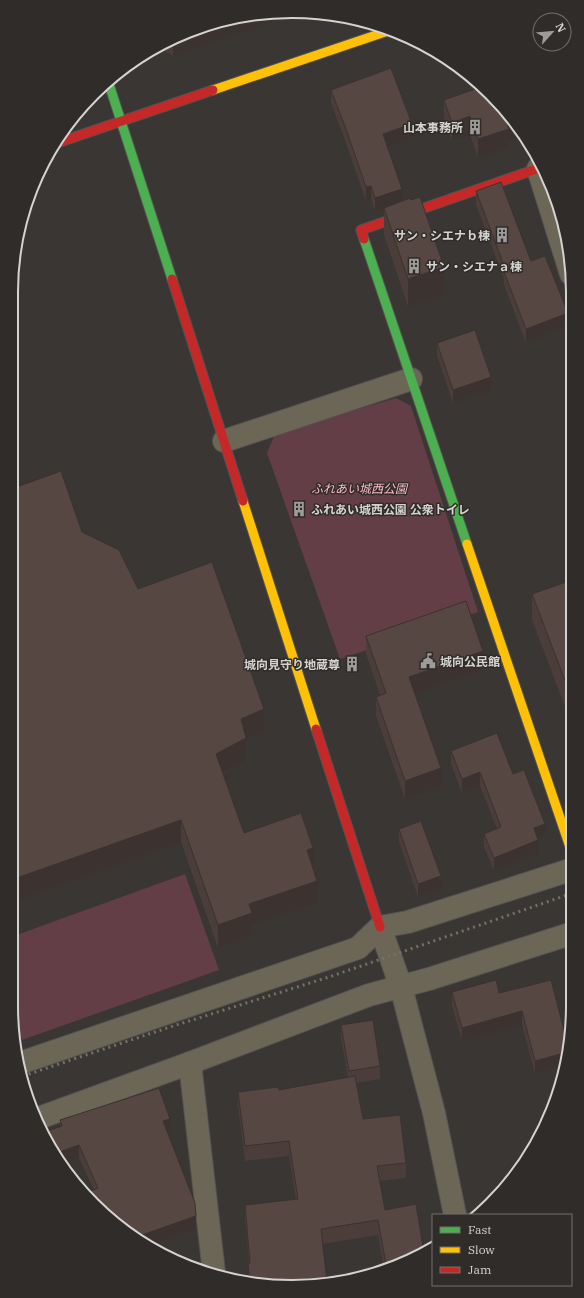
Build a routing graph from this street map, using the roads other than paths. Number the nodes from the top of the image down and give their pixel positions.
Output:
1 (382, 34) edge
2 (110, 87) edge
3 (122, 121) junction
4 (64, 141) edge
5 (537, 169) edge
6 (548, 196) edge
7 (561, 241) edge
8 (411, 379) junction
9 (224, 441) junction
10 (566, 835) edge
11 (566, 871) edge
12 (380, 927) junction
13 (566, 935) edge
14 (402, 987) junction
15 (24, 1062) edge
16 (190, 1063) junction
17 (42, 1118) edge
18 (455, 1214) edge
19 (213, 1268) edge

1 - 3 street
2 - 3 street
3 - 4 street
3 - 9 street
5 - 8 street
6 - 7 street
8 - 9 street
8 - 10 street
9 - 12 street
11 - 12 street
12 - 14 street
12 - 15 street
13 - 14 street
14 - 16 street
14 - 18 street
16 - 17 street
16 - 19 street

